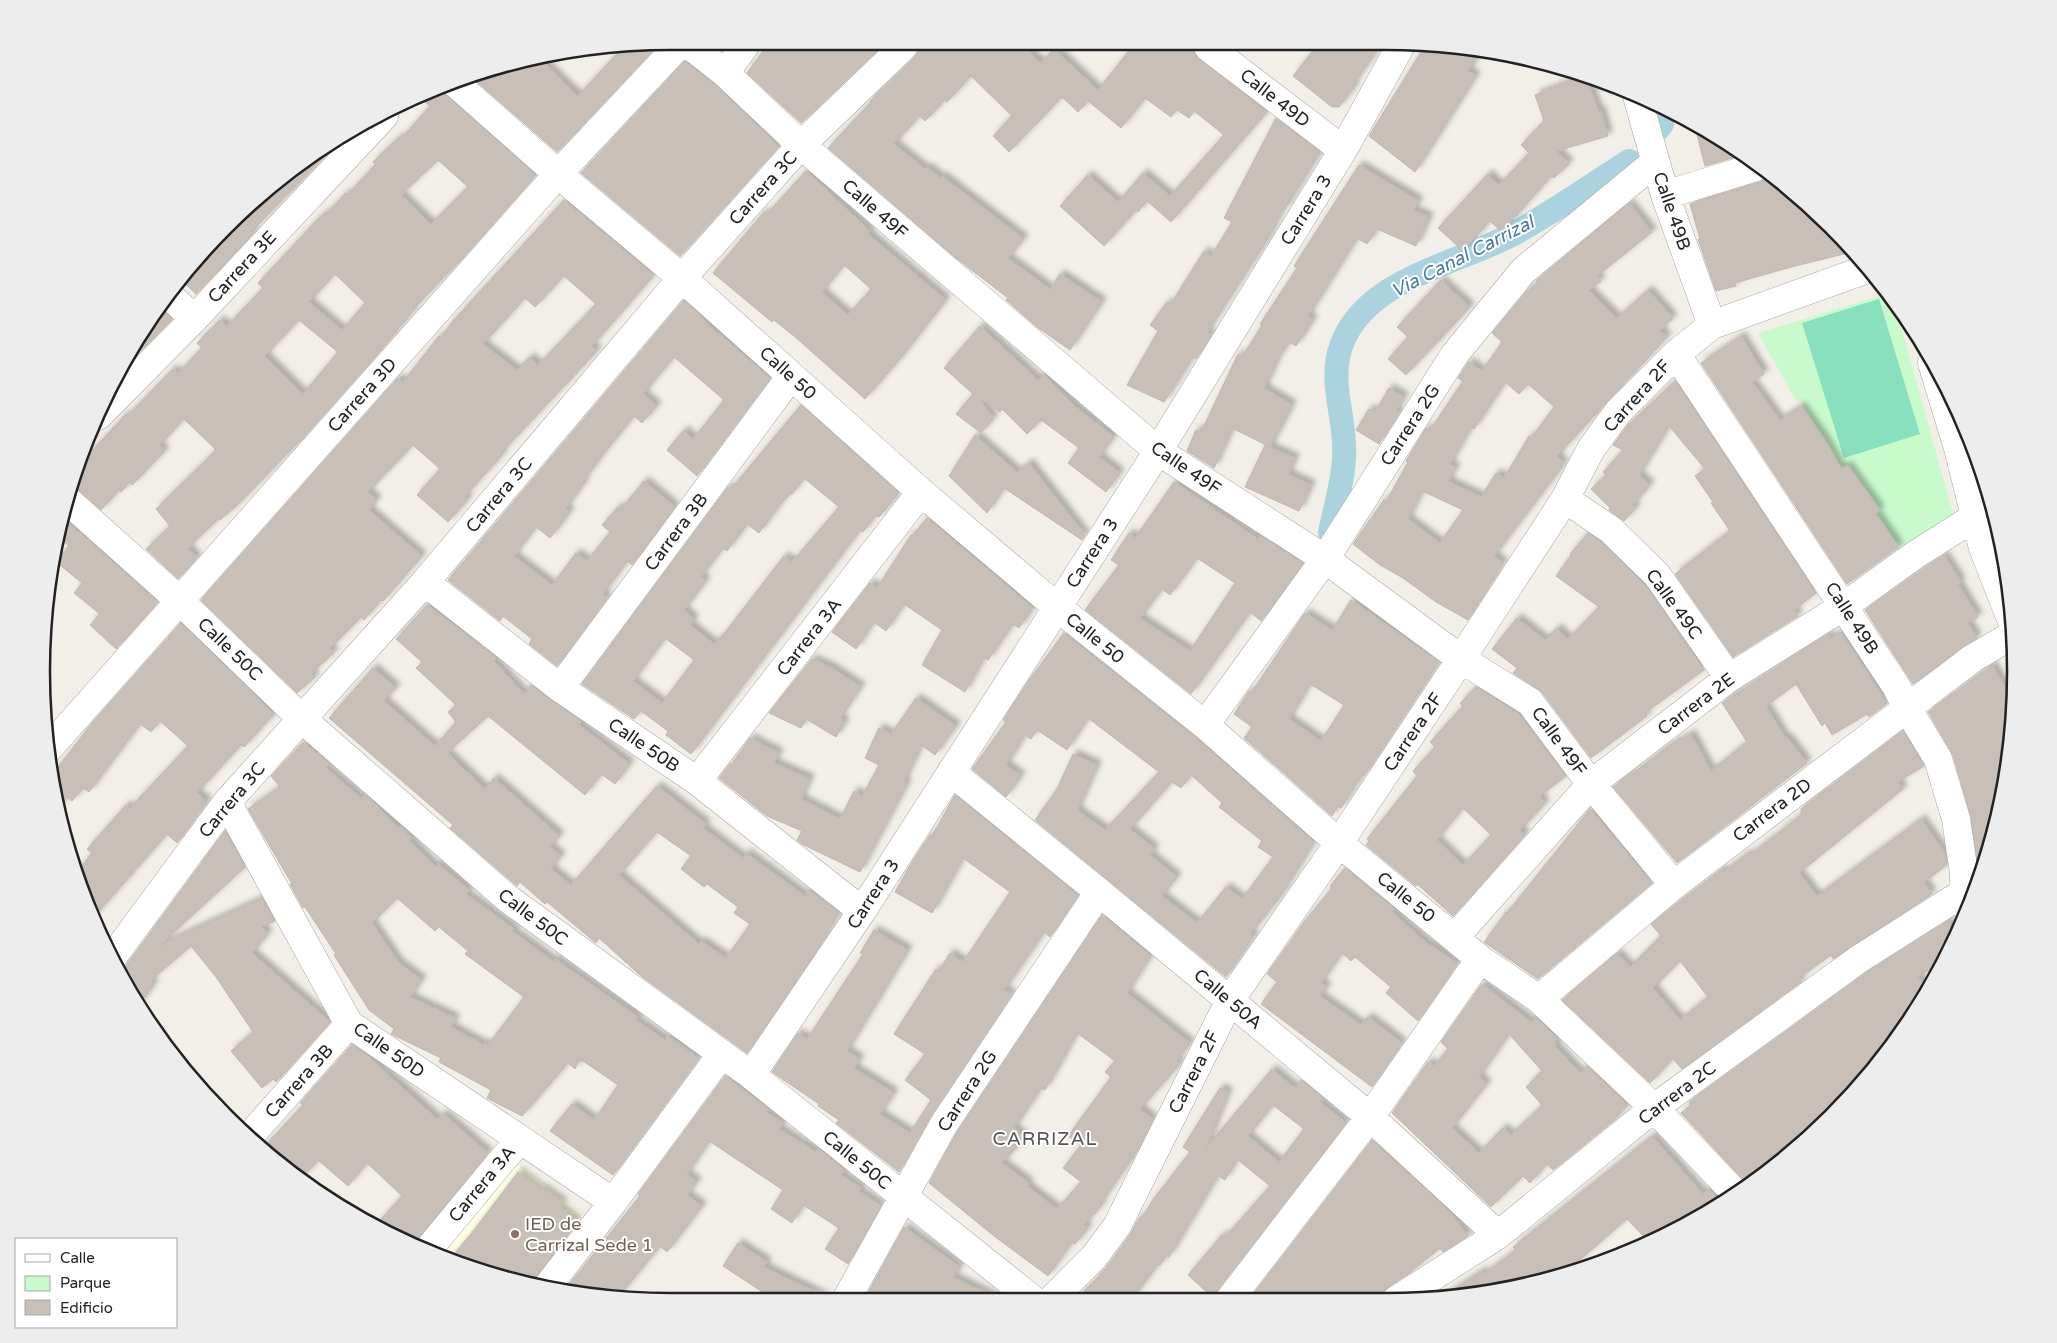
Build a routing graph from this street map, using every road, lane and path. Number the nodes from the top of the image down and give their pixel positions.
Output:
1 (674, 50) edge
2 (696, 50) edge
3 (742, 50) edge
4 (900, 50) edge
5 (1212, 50) edge
6 (1398, 50) edge
7 (724, 73) junction
8 (460, 87) edge
9 (1639, 104) edge
10 (375, 126) edge
11 (802, 145) junction
12 (1343, 150) junction
13 (1655, 162) junction
14 (1751, 169) edge
15 (558, 174) junction
16 (1665, 195) junction
17 (1861, 272) edge
18 (682, 278) junction
19 (174, 299) edge
20 (194, 319) junction
21 (1712, 325) junction
22 (1676, 354) junction
23 (791, 376) junction
24 (1942, 394) edge
25 (112, 402) edge
26 (1158, 451) junction
27 (921, 492) junction
28 (1565, 499) junction
29 (73, 505) edge
30 (1975, 517) junction
31 (1325, 559) junction
32 (425, 582) junction
33 (2003, 598) edge
34 (179, 600) junction
35 (1844, 606) junction
36 (1057, 608) junction
37 (2006, 639) edge
38 (1461, 659) junction
39 (1729, 678) junction
40 (560, 688) junction
41 (1907, 708) junction
42 (302, 719) junction
43 (1205, 725) junction
44 (54, 738) edge
45 (950, 772) junction
46 (697, 781) junction
47 (1591, 784) junction
48 (227, 802) junction
49 (1339, 843) junction
50 (1674, 886) junction
51 (1099, 892) junction
52 (1965, 896) edge
53 (1963, 901) edge
54 (862, 911) junction
55 (1455, 937) junction
56 (117, 951) edge
57 (1480, 959) junction
58 (1539, 999) junction
59 (1230, 1000) junction
60 (349, 1024) junction
61 (721, 1055) junction
62 (751, 1075) junction
63 (1654, 1108) junction
64 (1370, 1117) junction
65 (254, 1131) edge
66 (519, 1140) junction
67 (1731, 1188) edge
68 (904, 1198) junction
69 (613, 1202) junction
70 (1498, 1235) junction
71 (432, 1245) edge
72 (551, 1281) edge
73 (1408, 1292) edge
74 (850, 1293) edge
75 (1025, 1293) edge
76 (1058, 1293) edge
77 (1235, 1293) edge

1 - 15 street, Carrera 3D
2 - 7 street, Calle 49F
3 - 7 street
4 - 11 street, Carrera 3C
5 - 12 street, Calle 49D
6 - 12 street, Carrera 3
7 - 11 street, Calle 49F
8 - 15 street, Calle 50
9 - 13 street, Calle 49B
10 - 20 street, Carrera 3E
11 - 18 street, Carrera 3C
11 - 26 street, Calle 49F
12 - 26 street, Carrera 3
13 - 16 street, Calle 49B
13 - 31 street, Carrera 2G
14 - 16 street
15 - 18 street, Calle 50
15 - 34 street, Carrera 3D
16 - 21 street, Calle 49B
17 - 21 street, Carrera 2F
18 - 23 street, Calle 50
18 - 32 street, Carrera 3C
19 - 20 street
20 - 25 street, Carrera 3E
21 - 22 street, Carrera 2F
22 - 28 street, Carrera 2F
22 - 35 street, Calle 49B
23 - 27 street, Calle 50
23 - 40 street, Carrera 3B
24 - 30 street
26 - 31 street, Calle 49F
26 - 36 street, Carrera 3
27 - 36 street, Calle 50
27 - 46 street, Carrera 3A
28 - 38 street, Carrera 2F
28 - 39 street, Calle 49C
29 - 34 street, Calle 50C
30 - 33 street
30 - 35 street, Carrera 2E
31 - 38 street, Calle 49F
31 - 43 street, Carrera 2G
32 - 40 street, Calle 50B
32 - 42 street, Carrera 3C
34 - 42 street, Calle 50C
34 - 44 street, Carrera 3D
35 - 39 street, Carrera 2E
35 - 41 street, Calle 49B
36 - 43 street, Calle 50
36 - 45 street, Carrera 3
37 - 41 street, Carrera 2D
38 - 47 street, Calle 49F
38 - 49 street, Carrera 2F
39 - 47 street, Carrera 2E
40 - 46 street, Calle 50B
41 - 50 street, Carrera 2D
41 - 52 street, Calle 49B
42 - 48 street, Carrera 3C
42 - 61 street, Calle 50C
43 - 49 street, Calle 50
45 - 51 street, Calle 50A
45 - 54 street, Carrera 3
46 - 54 street, Calle 50B
47 - 50 street, Calle 49F
47 - 55 street, Carrera 2E
48 - 56 street, Carrera 3C
48 - 60 street, Calle 50D
49 - 55 street, Calle 50
49 - 59 street, Carrera 2F
50 - 58 street, Carrera 2D
51 - 59 street, Calle 50A
51 - 68 street, Carrera 2G
53 - 63 street, Carrera 2C
54 - 62 street, Carrera 3
55 - 57 street, Calle 50
57 - 58 street, Calle 50
57 - 64 street
58 - 63 street, Calle 50
59 - 64 street, Calle 50A
59 - 76 street, Carrera 2F
60 - 65 street, Carrera 3B
60 - 66 street, Calle 50D
61 - 62 street, Calle 50C
61 - 69 street
62 - 68 street, Calle 50C
63 - 67 street, Calle 50
63 - 70 street, Carrera 2C
64 - 70 street, Calle 50A
64 - 77 street
66 - 69 street, Calle 50D
66 - 71 street, Carrera 3A
68 - 74 street, Carrera 2G
68 - 75 street, Calle 50C
69 - 72 street
70 - 73 street, Carrera 2C

